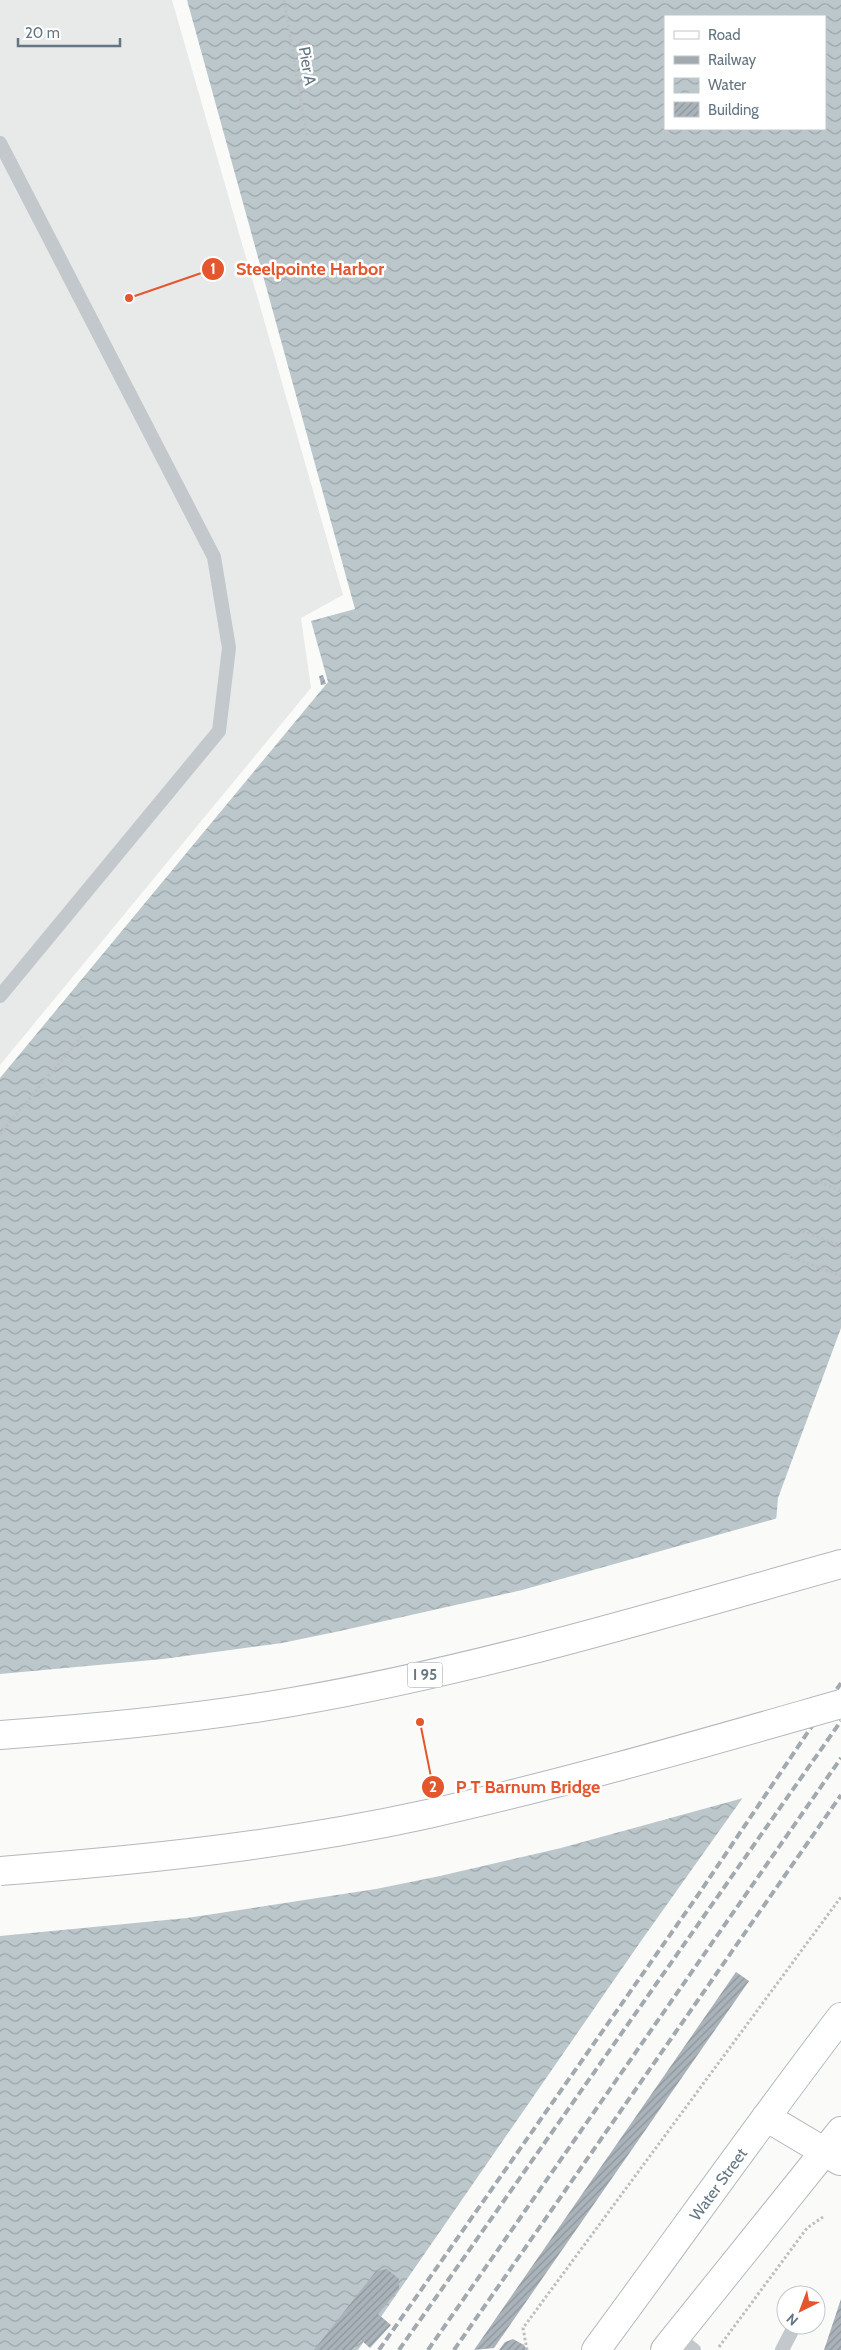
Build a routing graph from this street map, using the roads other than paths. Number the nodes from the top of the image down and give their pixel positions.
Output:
1 (0, 142) edge
2 (0, 996) edge
3 (841, 1564) edge
4 (841, 1704) edge
5 (0, 1735) edge
6 (0, 1870) edge
7 (841, 2017) edge
8 (766, 2117) junction
9 (836, 2148) edge
10 (790, 2335) edge
11 (678, 2345) edge
12 (596, 2350) edge
13 (782, 2350) edge

1 - 2 lane
3 - 5 main road, I 95
4 - 6 main road, bridge
7 - 8 main road, Water Street
8 - 9 main road
8 - 12 main road, Water Street
9 - 11 main road
10 - 13 lane

